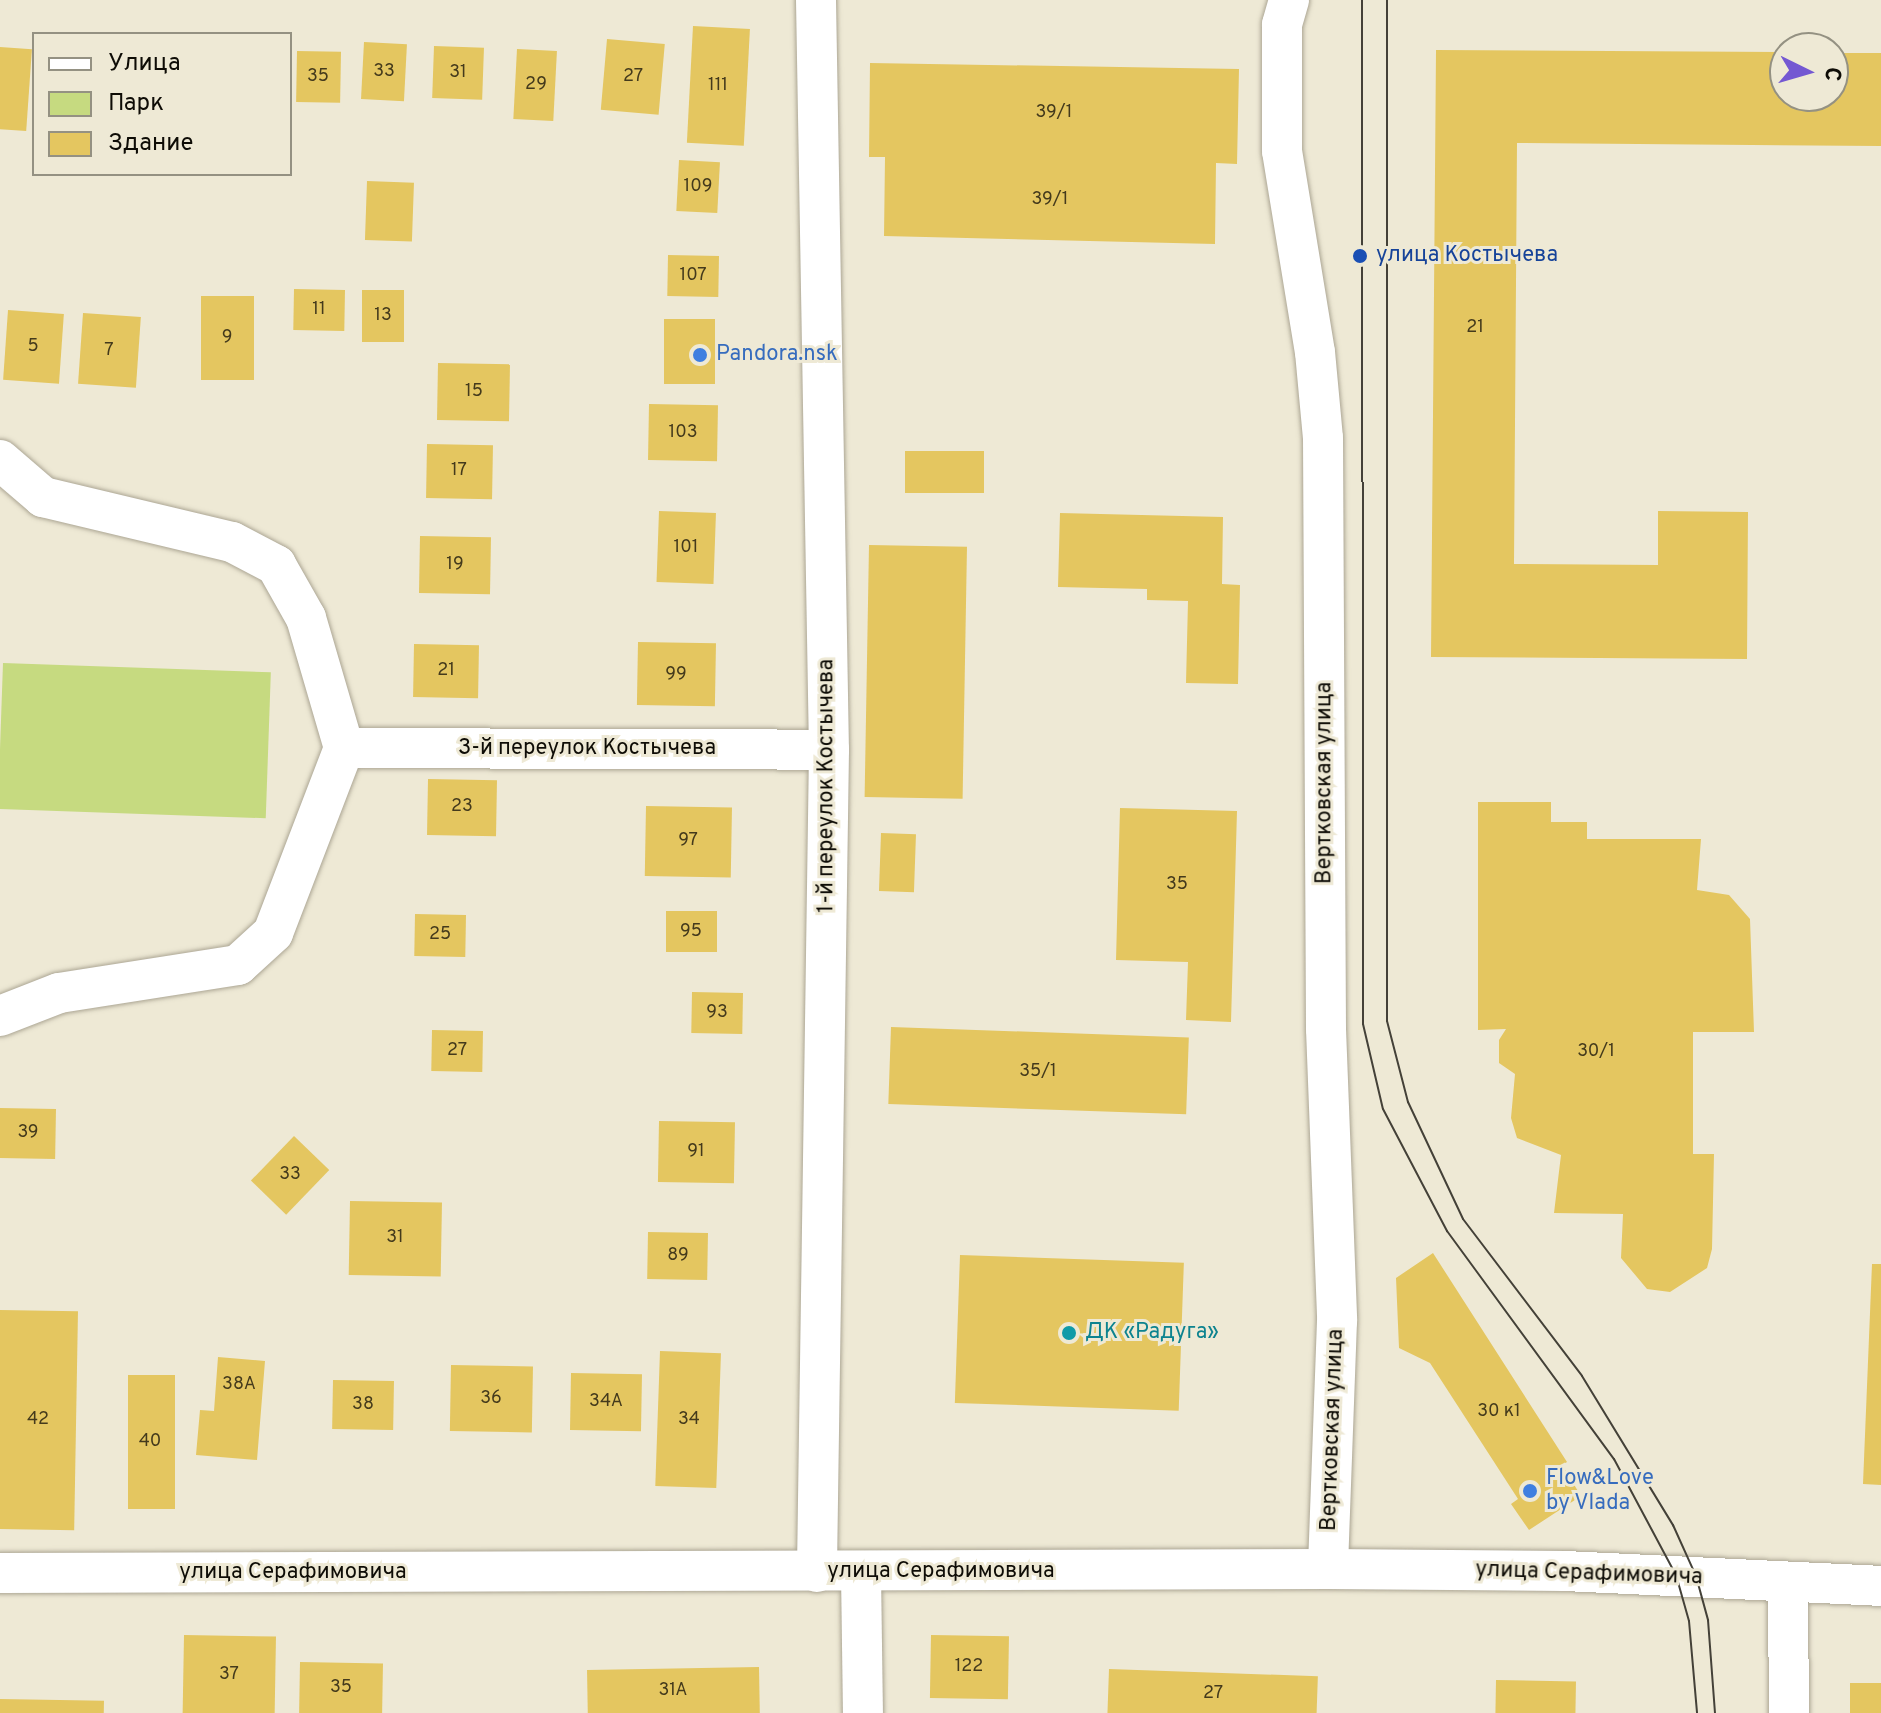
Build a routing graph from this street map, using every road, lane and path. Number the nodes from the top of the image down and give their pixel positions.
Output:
1 (816, 0) edge
2 (1289, 0) edge
3 (0, 460) edge
4 (344, 748) junction
5 (829, 750) junction
6 (0, 1016) edge
7 (1328, 1569) junction
8 (817, 1572) junction
9 (0, 1573) edge
10 (861, 1573) junction
11 (1788, 1585) junction
12 (1881, 1586) edge
13 (863, 1713) edge
14 (1789, 1713) edge

1 - 5 street, 1-й переулок Костычева
2 - 7 street, Вертковская улица
3 - 4 street
4 - 5 street, 3-й переулок Костычева
4 - 6 street
5 - 8 street, 1-й переулок Костычева
7 - 10 street, улица Серафимовича
7 - 11 street, улица Серафимовича
8 - 9 street, улица Серафимовича
8 - 10 street, улица Серафимовича
10 - 13 street
11 - 12 street, улица Серафимовича
11 - 14 street

